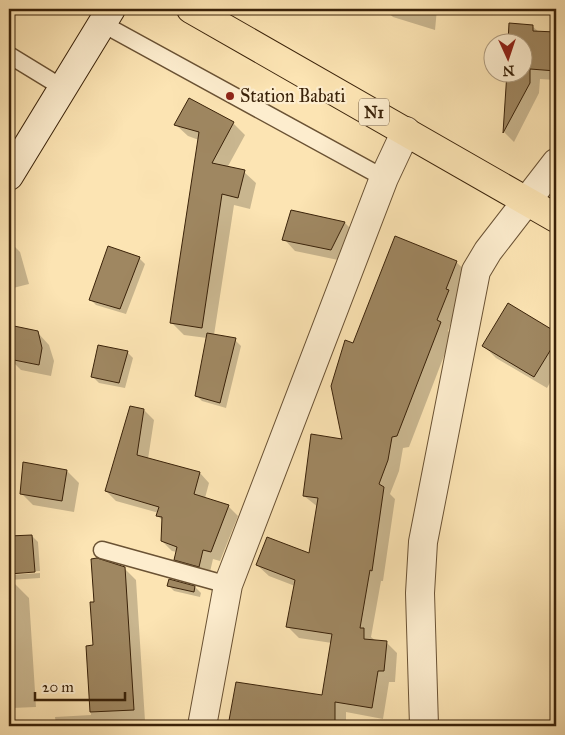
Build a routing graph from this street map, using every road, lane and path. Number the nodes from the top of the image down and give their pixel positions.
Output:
1 (191, 9) edge
2 (107, 16) edge
3 (9, 55) edge
4 (63, 88) junction
5 (406, 130) junction
6 (556, 162) edge
7 (9, 176) edge
8 (384, 178) junction
9 (528, 202) junction
10 (556, 218) edge
11 (102, 550) dead end
12 (228, 585) junction
13 (430, 723) edge
14 (202, 726) edge

1 - 5 main road, N1
2 - 4 street
2 - 8 lane
3 - 4 lane
4 - 7 street
5 - 8 street
5 - 9 main road, N1
6 - 9 street
8 - 12 street
9 - 10 main road, N1
9 - 13 street
11 - 12 lane
12 - 14 street

